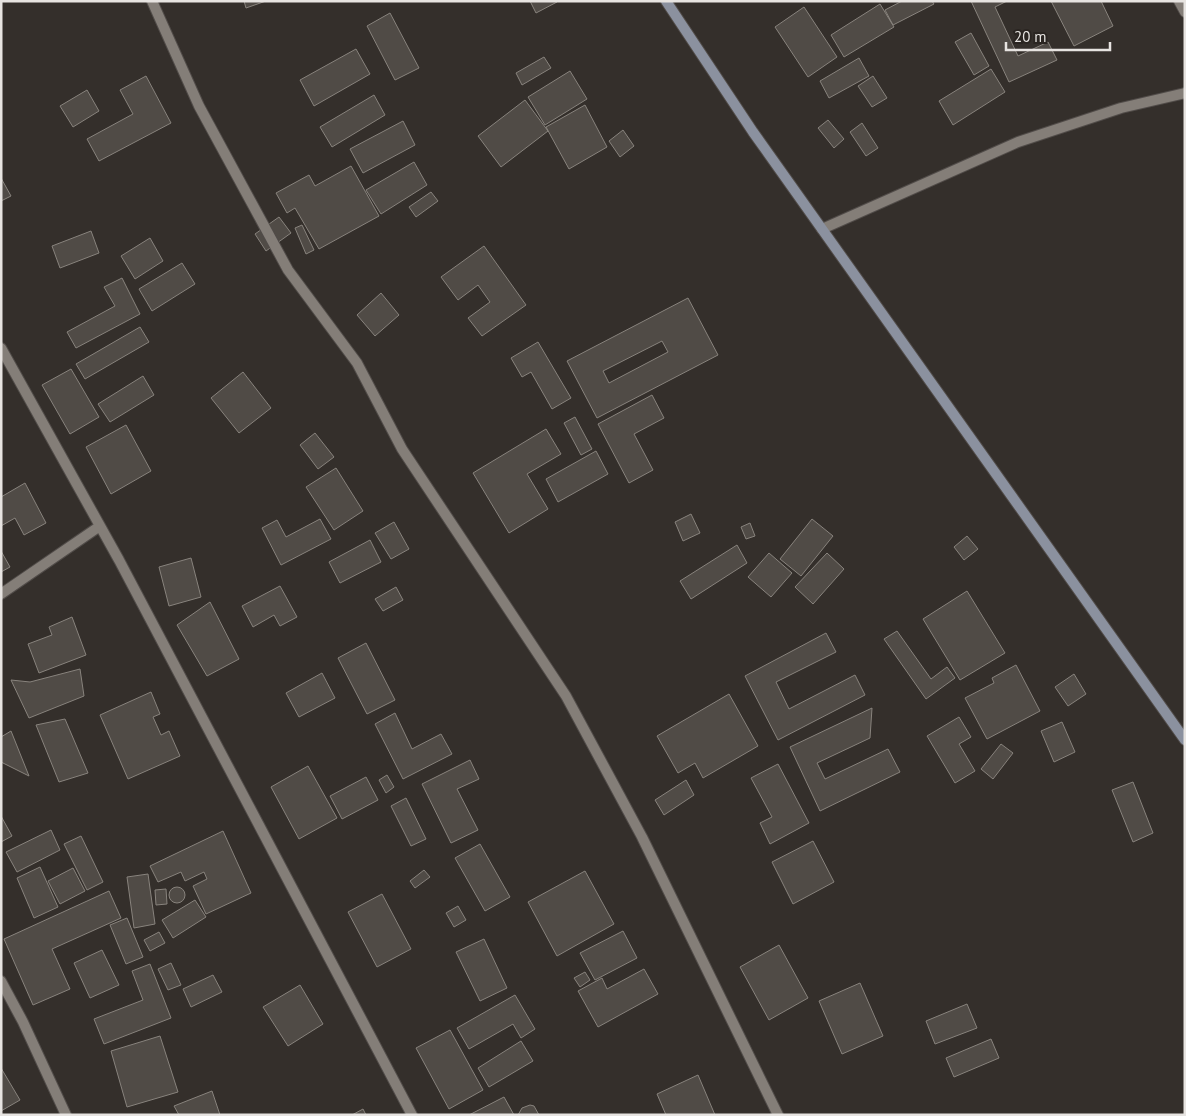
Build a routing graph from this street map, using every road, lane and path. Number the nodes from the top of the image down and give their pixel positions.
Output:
1 (152, 1) edge
2 (666, 1) edge
3 (1178, 1) edge
4 (1185, 12) edge
5 (1185, 93) edge
6 (822, 229) junction
7 (1, 348) edge
8 (100, 526) junction
9 (1, 594) edge
10 (1185, 740) edge
11 (1, 982) edge
12 (66, 1115) edge
13 (412, 1115) edge
14 (778, 1115) edge

1 - 14 street
2 - 6 main road
3 - 4 street
5 - 6 street
6 - 10 main road
7 - 8 street
8 - 9 street
8 - 13 street
11 - 12 street

